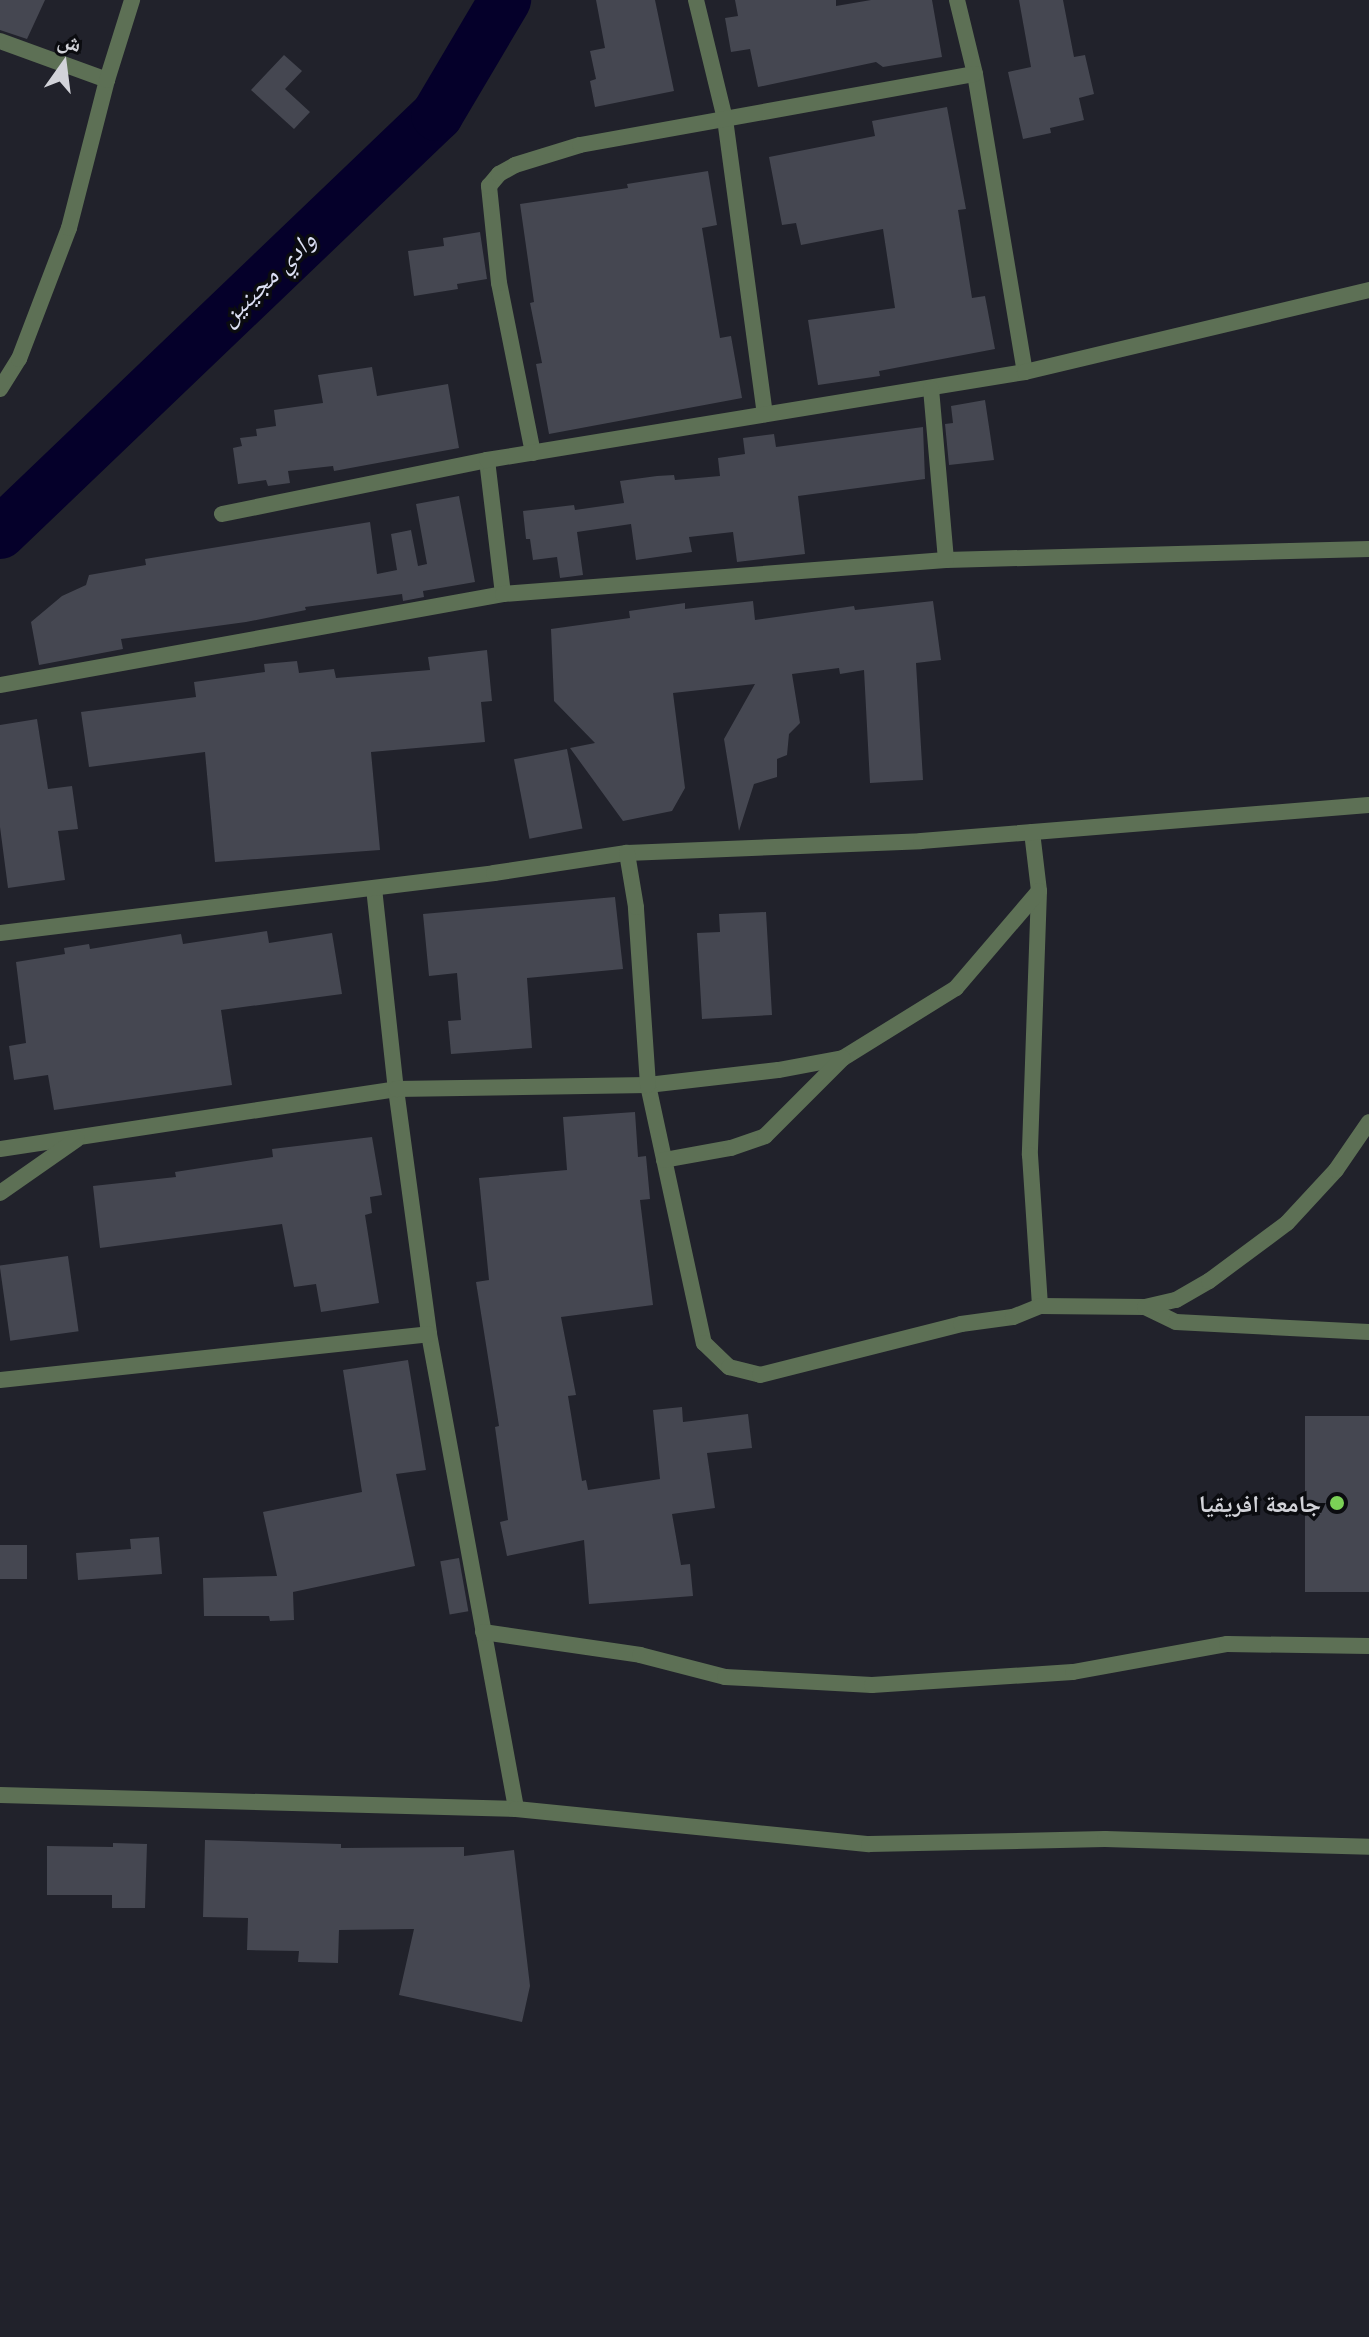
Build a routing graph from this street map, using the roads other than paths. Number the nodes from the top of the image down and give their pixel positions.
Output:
1 (132, 0) edge
2 (696, 0) edge
3 (957, 0) edge
4 (0, 41) edge
5 (975, 74) junction
6 (107, 80) junction
7 (725, 119) junction
8 (1369, 290) edge
9 (1025, 372) junction
10 (0, 389) edge
11 (931, 389) junction
12 (765, 414) junction
13 (533, 453) junction
14 (487, 460) junction
15 (222, 514) dead end
16 (1369, 549) edge
17 (946, 560) junction
18 (503, 594) junction
19 (1, 685) edge
20 (1369, 805) edge
21 (1032, 832) junction
22 (627, 853) junction
23 (374, 888) junction
24 (1039, 891) junction
25 (0, 933) edge
26 (843, 1058) junction
27 (648, 1085) junction
28 (396, 1089) junction
29 (1369, 1122) edge
30 (81, 1136) junction
31 (0, 1149) edge
32 (664, 1160) junction
33 (0, 1193) edge
34 (1040, 1306) junction
35 (1145, 1307) junction
36 (1369, 1332) edge
37 (429, 1334) junction
38 (0, 1380) edge
39 (483, 1632) junction
40 (1369, 1646) edge
41 (0, 1795) edge
42 (516, 1809) junction
43 (1369, 1847) edge

1 - 6 street
2 - 7 street
3 - 5 street
4 - 6 street
5 - 7 street
5 - 9 street
6 - 10 street
7 - 12 street
7 - 13 street
8 - 9 street
9 - 11 street
11 - 12 street
11 - 17 street
12 - 13 street
13 - 14 street
14 - 15 street
14 - 18 street
16 - 17 street
17 - 18 street
18 - 19 street
20 - 21 street
21 - 22 street
21 - 24 street
22 - 23 street
22 - 27 street
23 - 25 street
23 - 28 street
24 - 26 street
24 - 34 street
26 - 27 street
26 - 32 street
27 - 28 street
27 - 32 street
28 - 30 street
28 - 37 street
29 - 35 street
30 - 31 street
30 - 33 street
32 - 34 street
34 - 35 street
35 - 36 street
37 - 38 street
37 - 39 street
39 - 40 street
39 - 42 street
41 - 42 street
42 - 43 street

